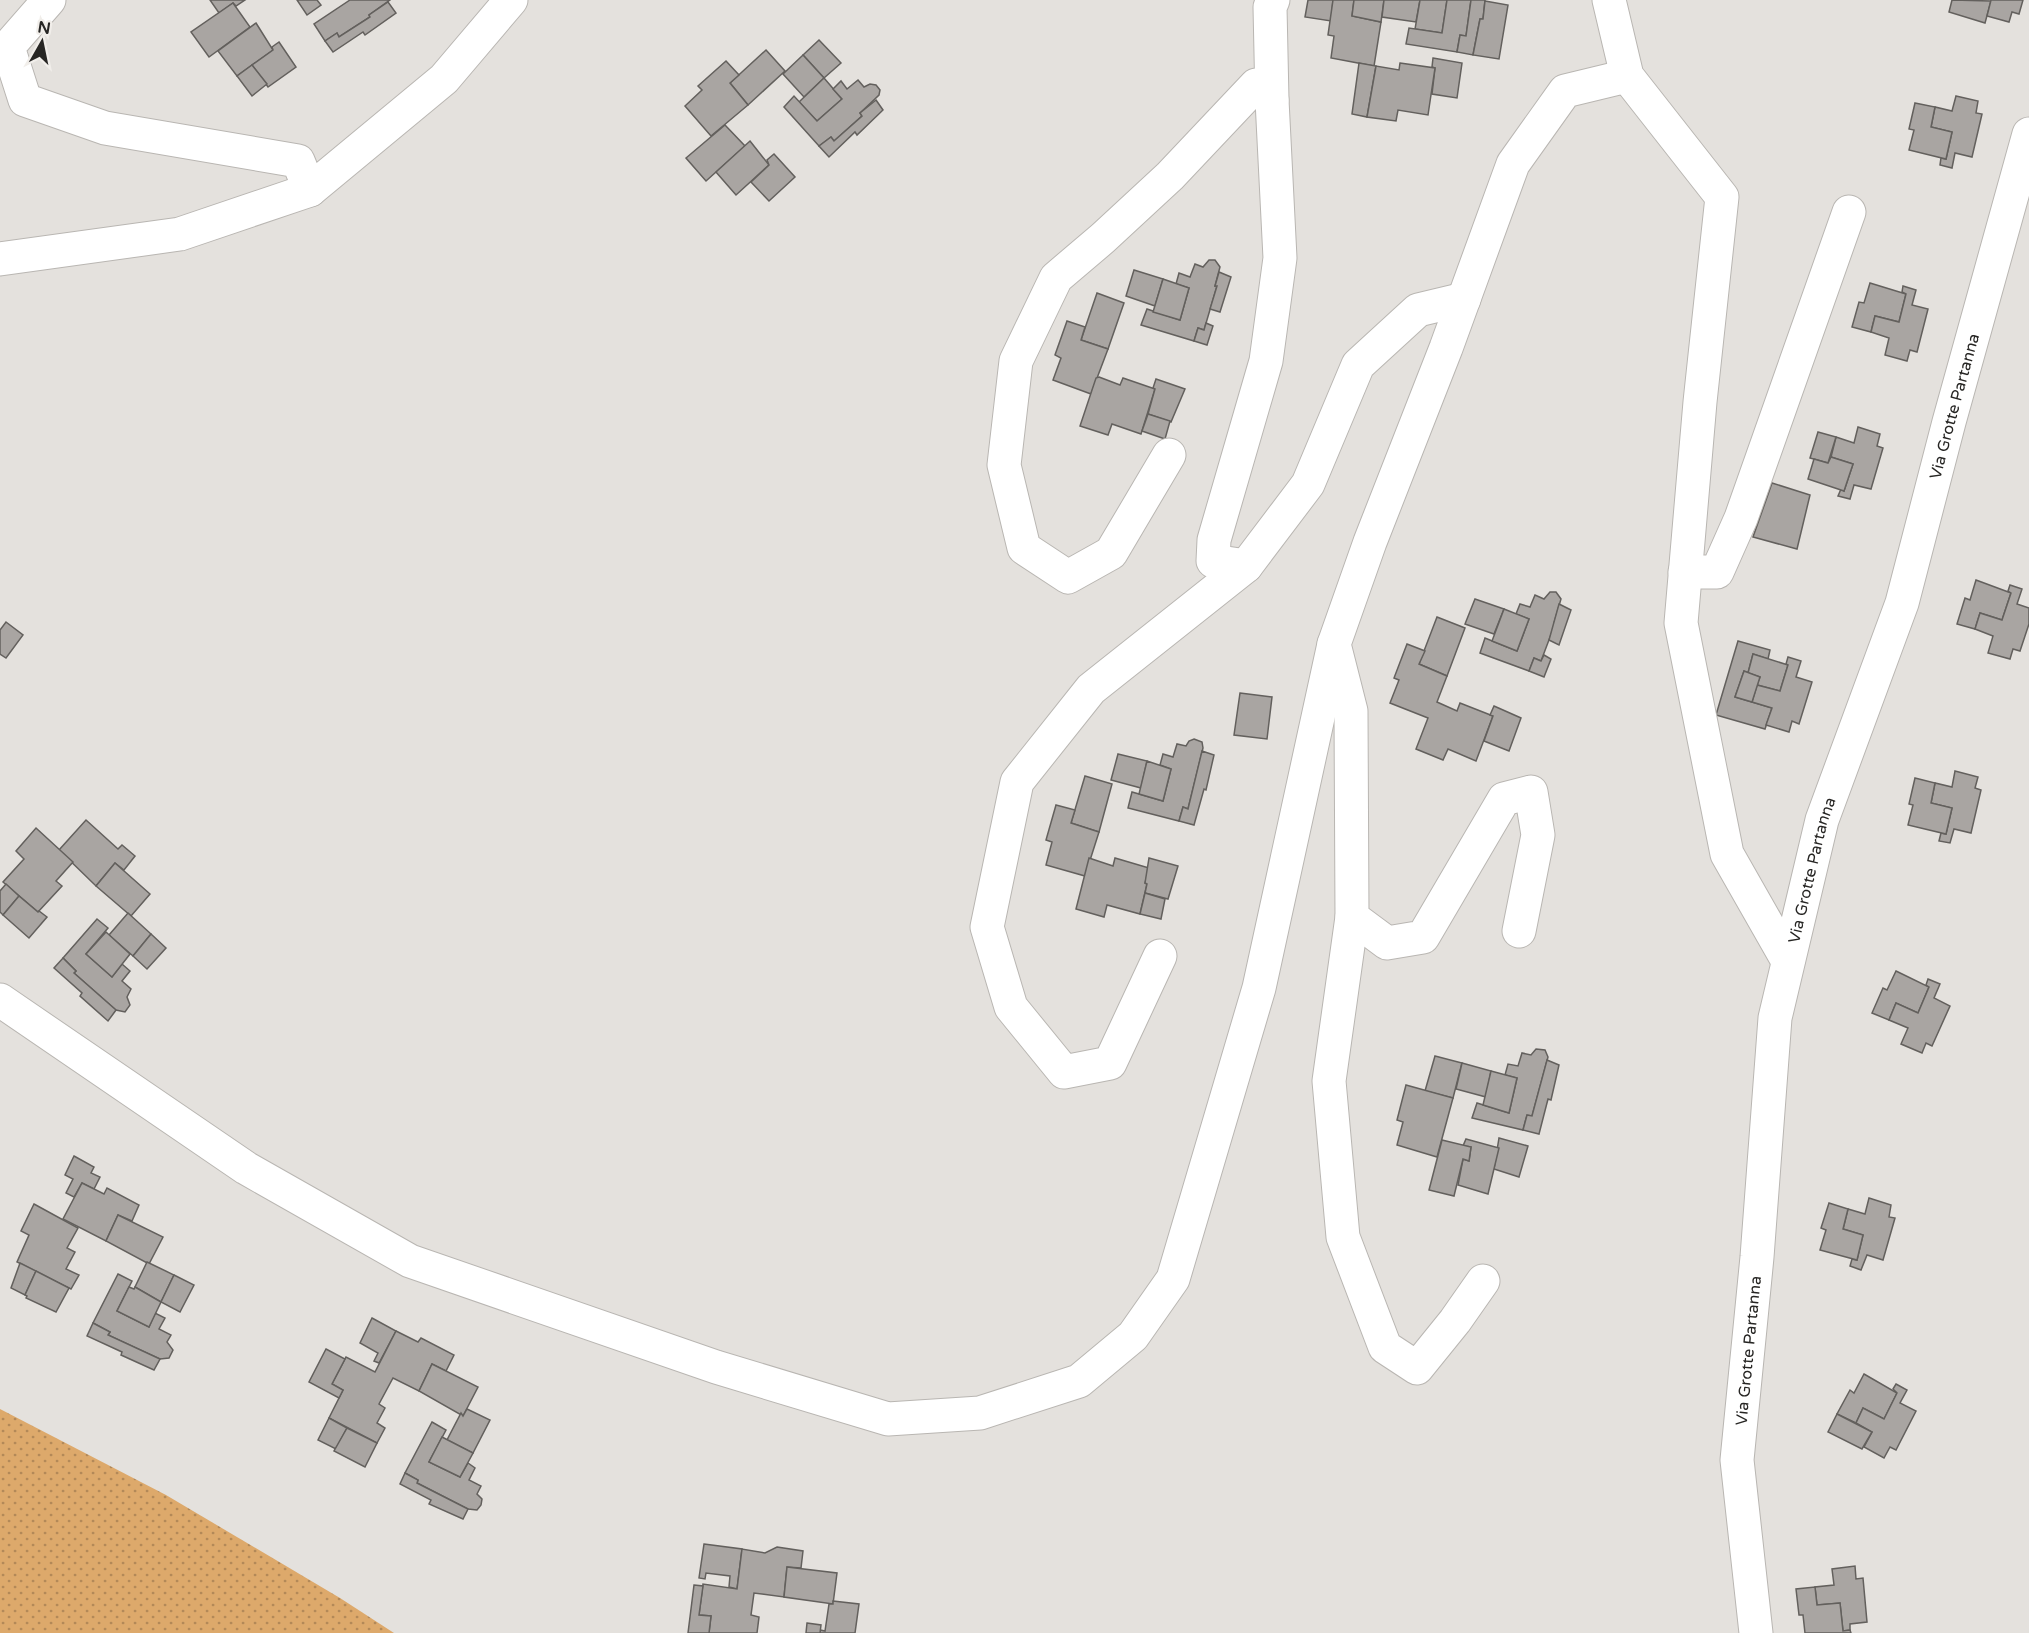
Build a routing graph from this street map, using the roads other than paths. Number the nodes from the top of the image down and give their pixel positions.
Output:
1 (49, 0) edge
2 (512, 0) edge
3 (1273, 0) edge
4 (1609, 0) edge
5 (1627, 76) junction
6 (1272, 100) junction
7 (2029, 134) edge
8 (310, 190) junction
9 (1849, 212) dead end
10 (0, 259) edge
11 (1464, 299) junction
12 (1169, 455) dead end
13 (1246, 566) junction
14 (1685, 572) junction
15 (1334, 644) junction
16 (1352, 917) junction
17 (1519, 931) dead end
18 (1160, 956) dead end
19 (1788, 961) junction
20 (0, 1000) edge
21 (1484, 1281) dead end
22 (1756, 1633) edge

1 - 8 street
2 - 8 street
3 - 6 street
4 - 5 street
5 - 11 street
5 - 14 street
6 - 12 street
6 - 13 street
7 - 19 street, Via Grotte Partanna
8 - 10 street
9 - 14 street
11 - 13 street
11 - 15 street
13 - 18 street
14 - 19 street
15 - 16 street
15 - 20 street
16 - 17 street
16 - 21 street
19 - 22 street, Via Grotte Partanna

